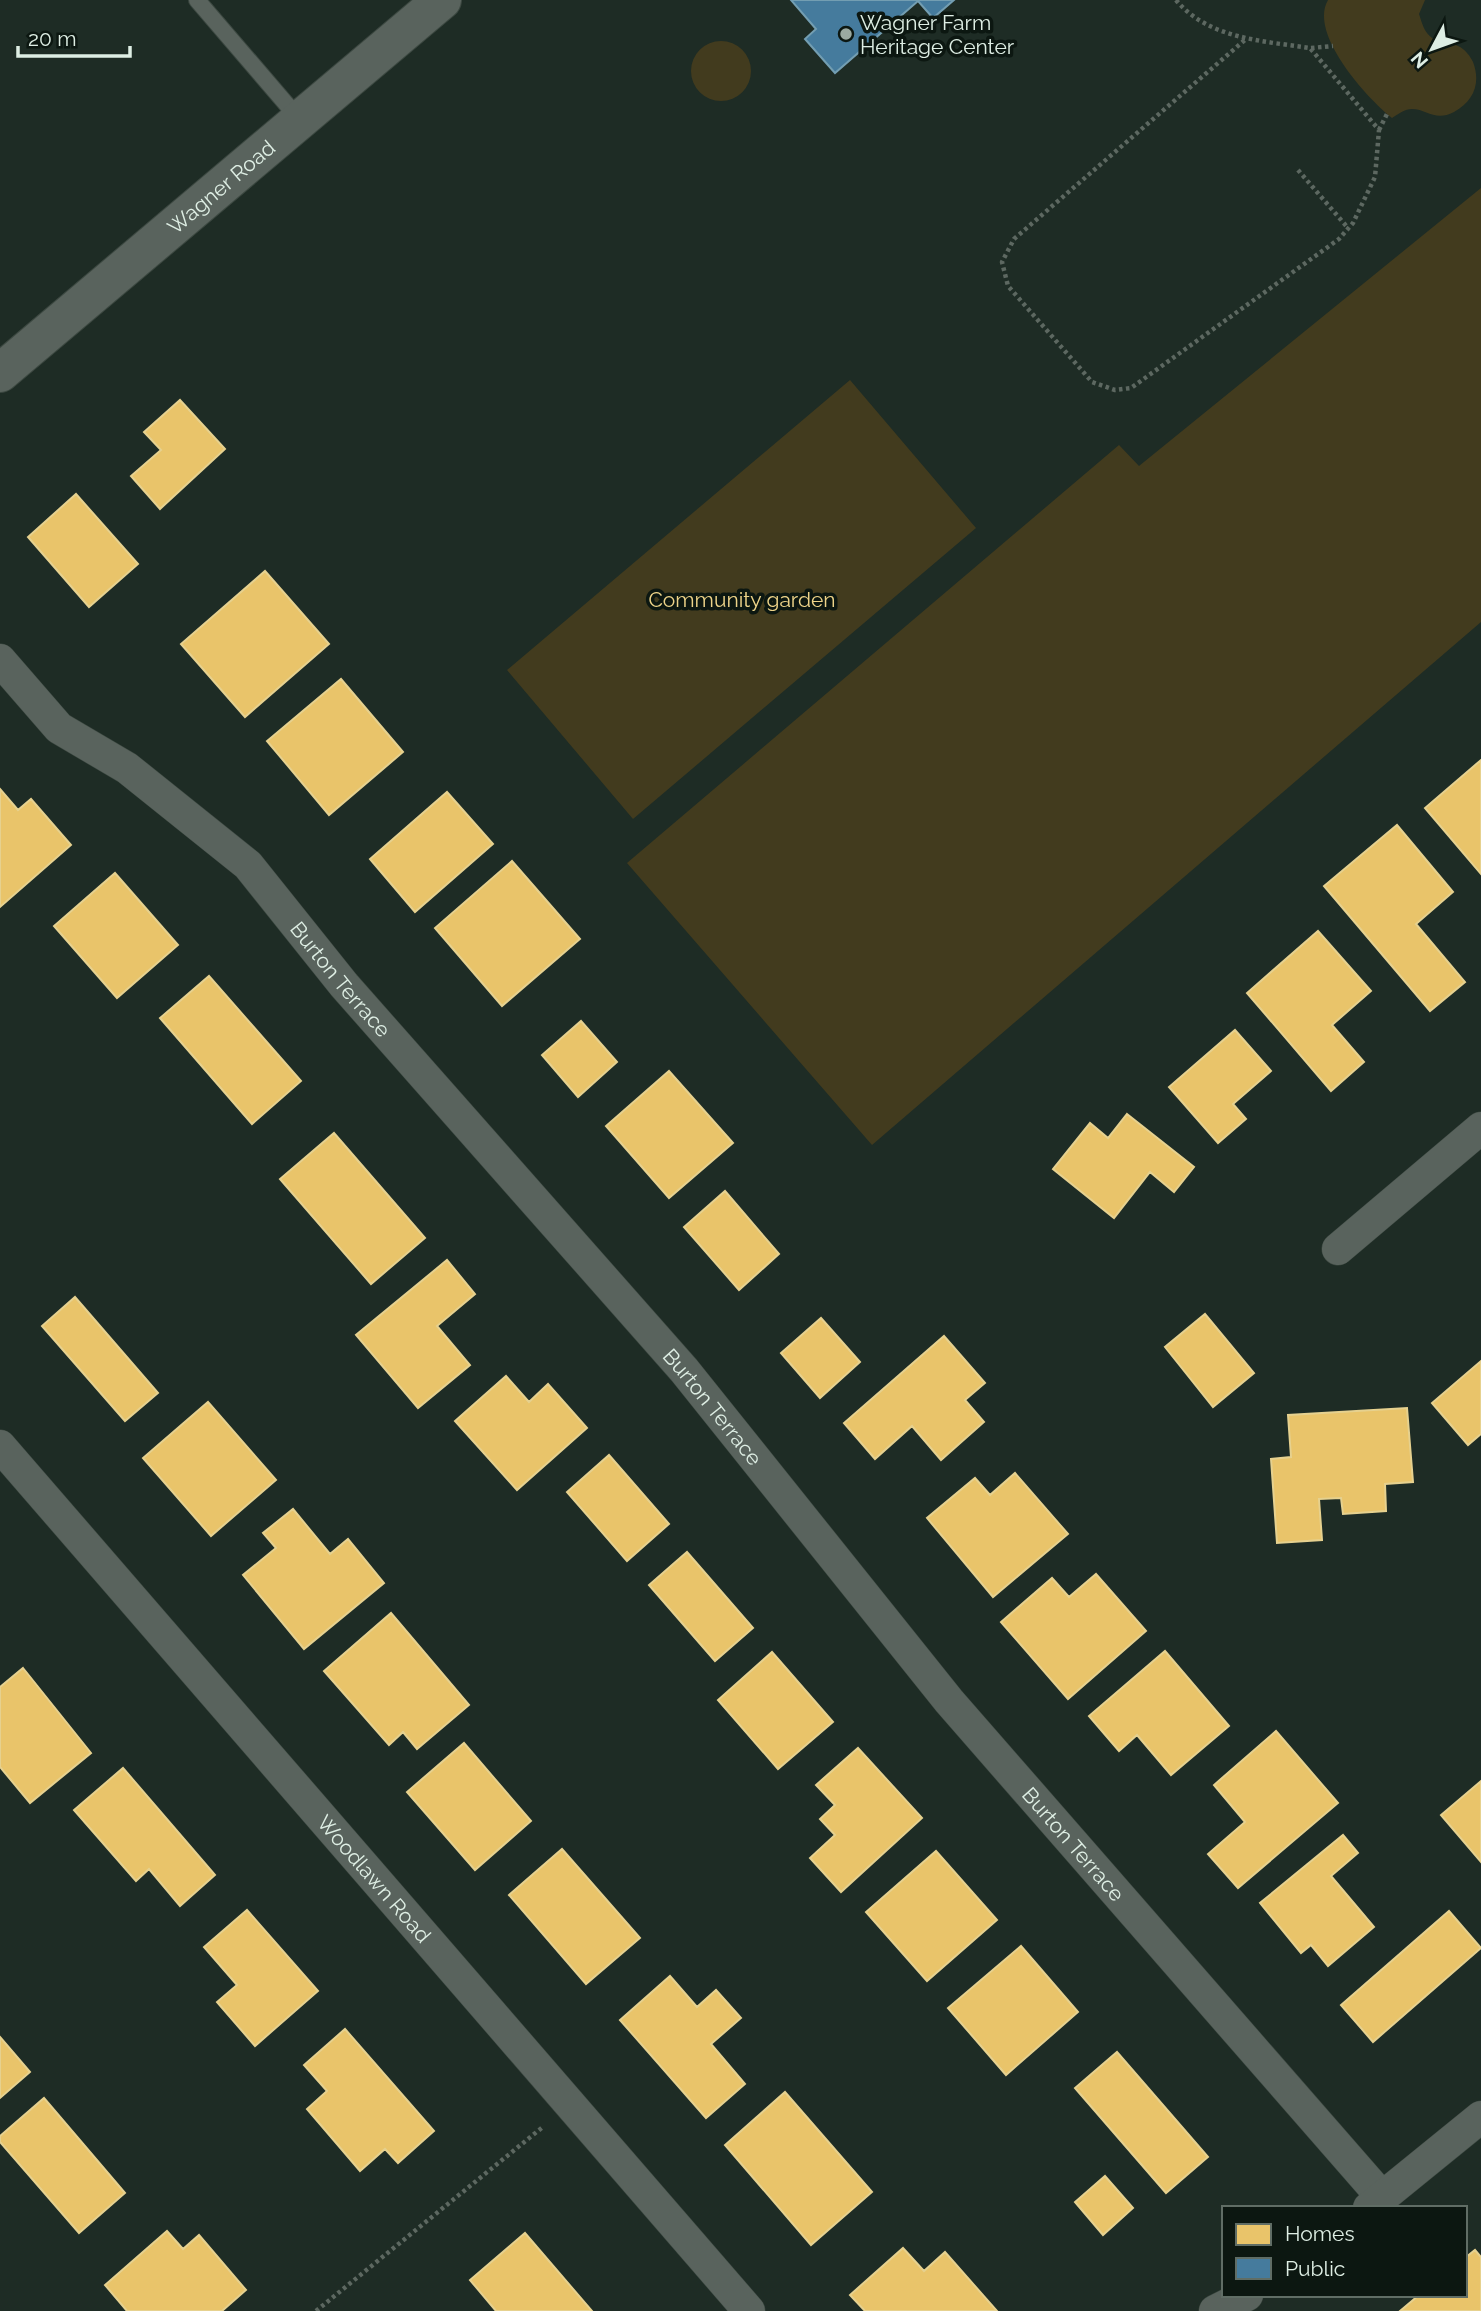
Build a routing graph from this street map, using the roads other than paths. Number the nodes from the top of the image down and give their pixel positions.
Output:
1 (197, 0) edge
2 (442, 0) edge
3 (300, 120) junction
4 (0, 373) edge
5 (0, 660) edge
6 (1481, 1128) edge
7 (1338, 1249) dead end
8 (0, 1446) edge
9 (1481, 2117) edge
10 (1376, 2202) edge
11 (1243, 2297) edge
12 (749, 2311) edge
13 (1215, 2311) edge

1 - 3 lane
2 - 3 street, Wagner Road
3 - 4 street, Wagner Road
5 - 10 street, Burton Terrace
6 - 7 street
8 - 12 street, Woodlawn Road
9 - 10 street
11 - 13 street

